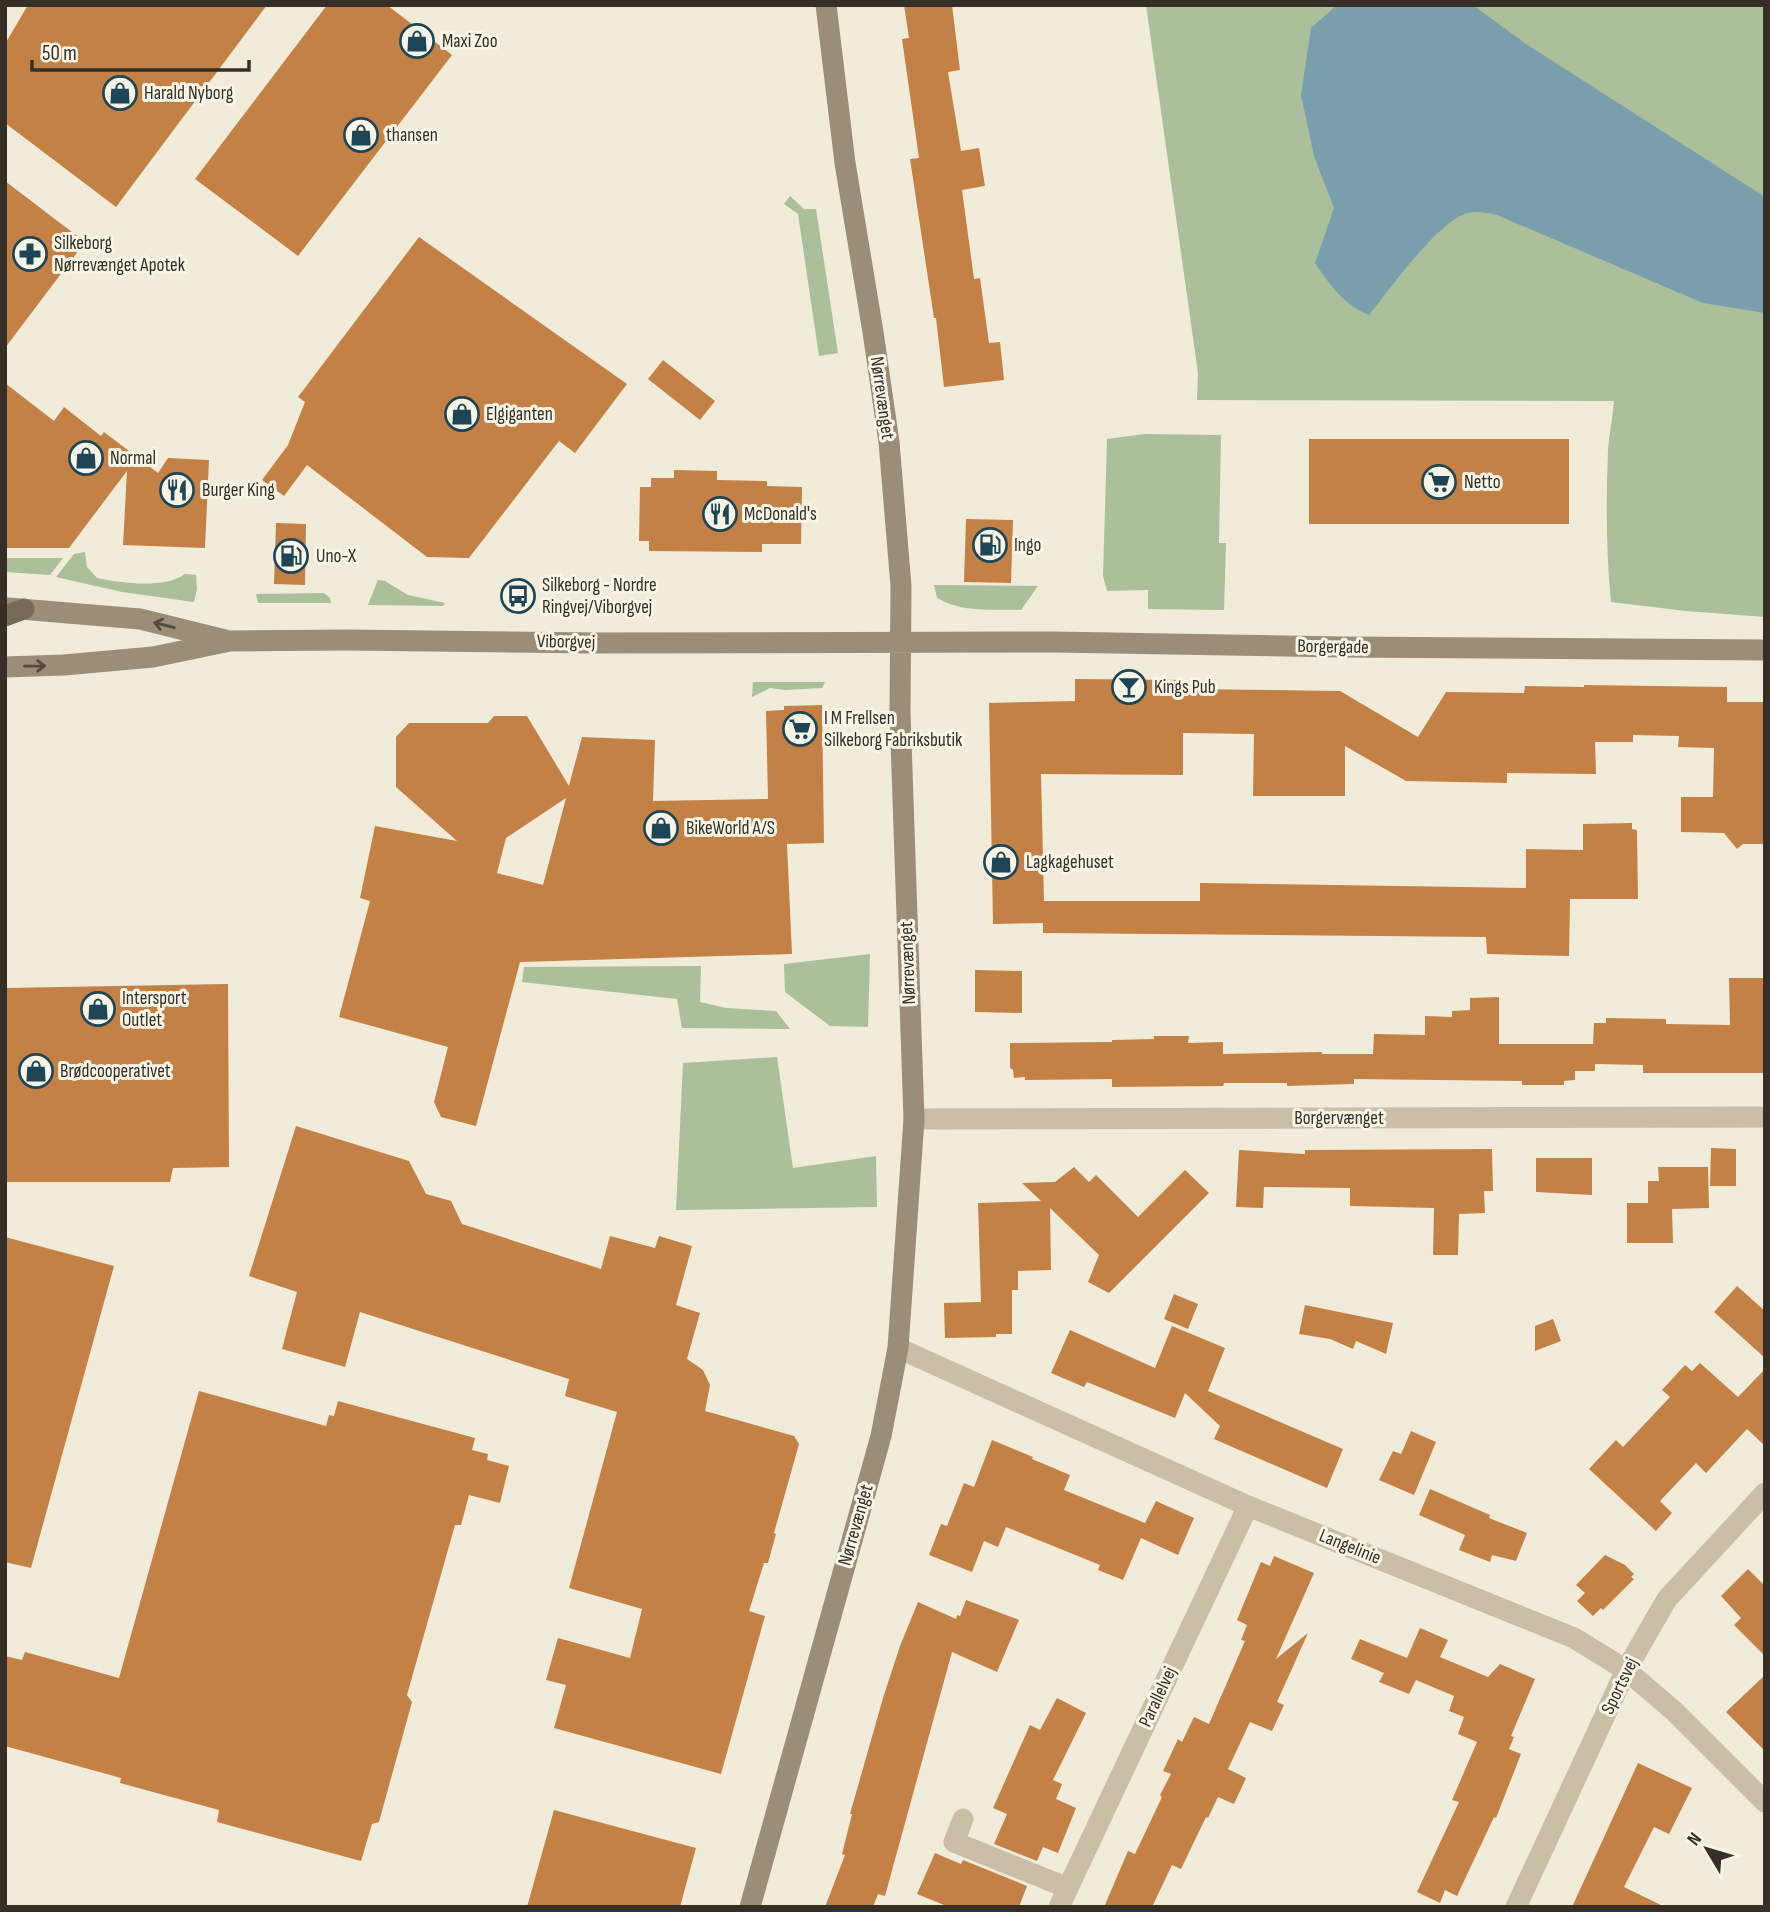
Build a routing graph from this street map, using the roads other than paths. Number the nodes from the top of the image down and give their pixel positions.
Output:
1 (826, 5) edge
2 (11, 611) edge
3 (230, 641) junction
4 (902, 642) junction
5 (1765, 650) edge
6 (5, 667) edge
7 (1765, 1117) edge
8 (914, 1119) junction
9 (898, 1348) junction
10 (1765, 1493) edge
11 (1248, 1506) junction
12 (1626, 1670) junction
13 (1765, 1802) edge
14 (963, 1819) dead end
15 (1063, 1897) edge
16 (750, 1907) edge
17 (1516, 1907) edge

1 - 4 street, Nørrevænget
3 -> 2 street, Viborgvej
3 - 4 street, Viborgvej
6 -> 3 street, Viborgvej
4 - 5 street, Borgergade
4 - 8 street, Nørrevænget
7 - 8 street, Borgervænget
8 - 9 street, Nørrevænget
9 - 11 street, Langelinie
9 - 16 street, Nørrevænget
10 - 12 street, Sportsvej
11 - 12 street, Langelinie
11 - 15 street, Parallelvej
12 - 13 street, Langelinie
12 - 17 street, Sportsvej
14 - 15 street, Parallelvej

